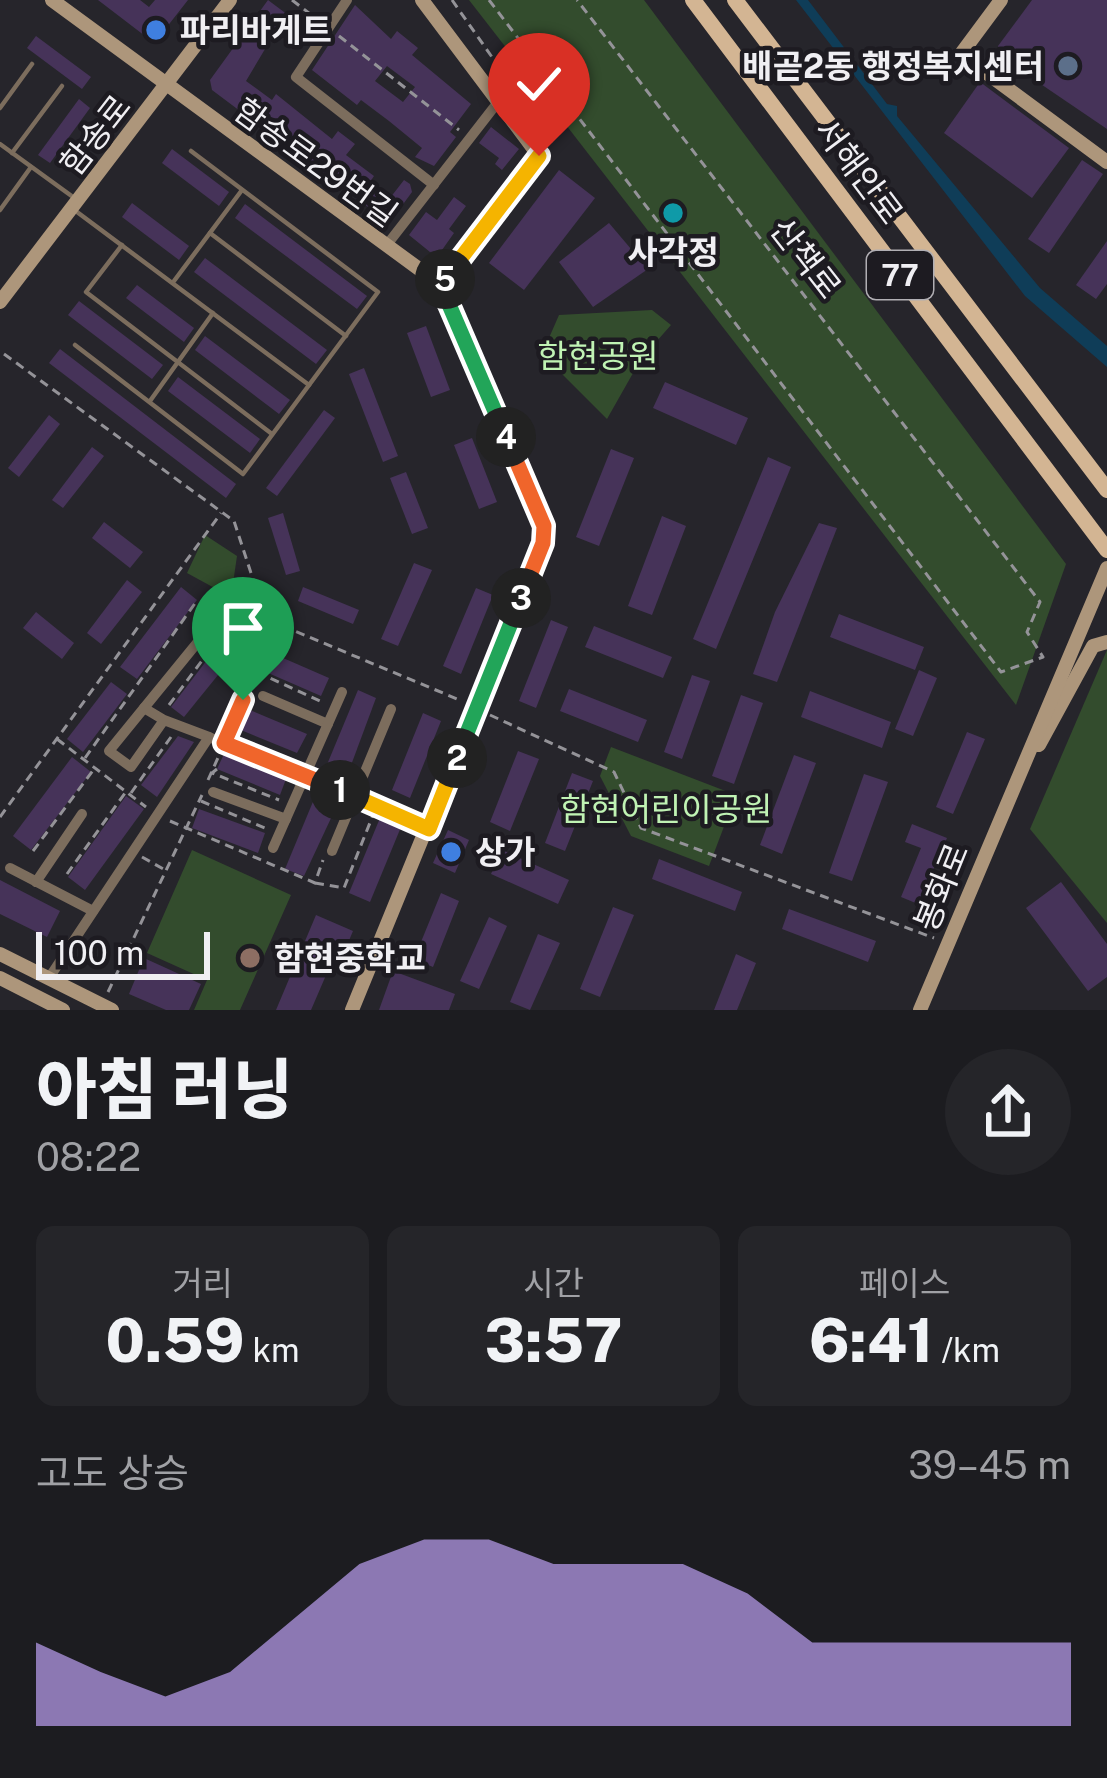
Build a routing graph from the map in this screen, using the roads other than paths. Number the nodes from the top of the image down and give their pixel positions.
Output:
1 (52, 0) edge
2 (230, 0) edge
3 (347, 0) edge
4 (422, 0) edge
5 (693, 0) edge
6 (735, 0) edge
7 (1001, 0) edge
8 (32, 64) dead end
9 (62, 86) dead end
10 (167, 87) junction
11 (498, 102) junction
12 (0, 108) edge
13 (0, 144) edge
14 (190, 151) dead end
15 (12, 153) junction
16 (1107, 161) edge
17 (31, 167) junction
18 (434, 185) junction
19 (242, 190) junction
20 (75, 205) junction
21 (0, 210) edge
22 (210, 233) junction
23 (122, 245) junction
24 (386, 246) junction
25 (172, 283) junction
26 (441, 286) junction
27 (0, 302) edge
28 (213, 314) junction
29 (346, 336) junction
30 (75, 345) dead end
31 (178, 362) junction
32 (309, 385) junction
33 (149, 402) junction
34 (272, 434) junction
35 (1083, 458) junction
36 (1107, 461) edge
37 (1107, 490) edge
38 (1107, 550) edge
39 (1107, 568) edge
40 (206, 632) dead end
41 (1107, 642) edge
42 (342, 692) dead end
43 (262, 696) dead end
44 (144, 708) junction
45 (391, 709) dead end
46 (164, 720) junction
47 (328, 724) junction
48 (209, 737) junction
49 (305, 776) junction
50 (1013, 785) junction
51 (213, 793) dead end
52 (356, 797) junction
53 (82, 814) dead end
54 (286, 819) junction
55 (429, 829) junction
56 (273, 848) dead end
57 (332, 851) dead end
58 (10, 868) dead end
59 (36, 882) junction
60 (93, 910) junction
61 (0, 954) edge
62 (0, 978) edge
63 (49, 978) junction
64 (71, 989) junction
65 (64, 1010) edge
66 (112, 1010) edge
67 (352, 1010) edge
68 (920, 1010) edge

1 - 10 street, 함송로29번길
2 - 10 street, 함송로
3 - 18 street
4 - 11 street
5 - 38 main road, 서해안로 / 77
6 - 35 main road, 서해안로 / 77
7 - 16 street
8 - 12 lane
9 - 15 lane
10 - 20 street, 함송로
10 - 24 street, 함송로29번길
11 - 18 street
11 - 26 street
13 - 15 lane
14 - 19 lane
15 - 17 lane
17 - 20 lane
17 - 21 lane
18 - 24 street
19 - 22 lane
19 - 29 lane
20 - 23 lane
20 - 27 street, 함송로
22 - 25 lane
22 - 29 lane
23 - 25 lane
23 - 31 lane
24 - 26 street, 함송로29번길
25 - 28 lane
26 - 55 street
28 - 31 lane
28 - 32 lane
29 - 32 lane
30 - 33 lane
31 - 33 lane
31 - 34 lane
32 - 34 lane
33 - 34 lane
35 - 36 street
35 - 37 main road, 서해안로 / 77
39 - 50 street, 봉화로
40 - 44 street
41 - 50 street, 봉화로
42 - 47 street
43 - 47 street
44 - 46 street
44 - 46 street
45 - 52 street
46 - 48 street
47 - 49 street
48 - 49 street
48 - 60 street
49 - 52 street
49 - 54 street
50 - 68 street, 봉화로
51 - 54 street
52 - 55 street
52 - 57 street
53 - 59 street
54 - 56 street
55 - 67 street
58 - 59 street
59 - 60 street
60 - 63 street
61 - 63 street
62 - 65 street
63 - 64 street
64 - 65 lane
64 - 66 street

